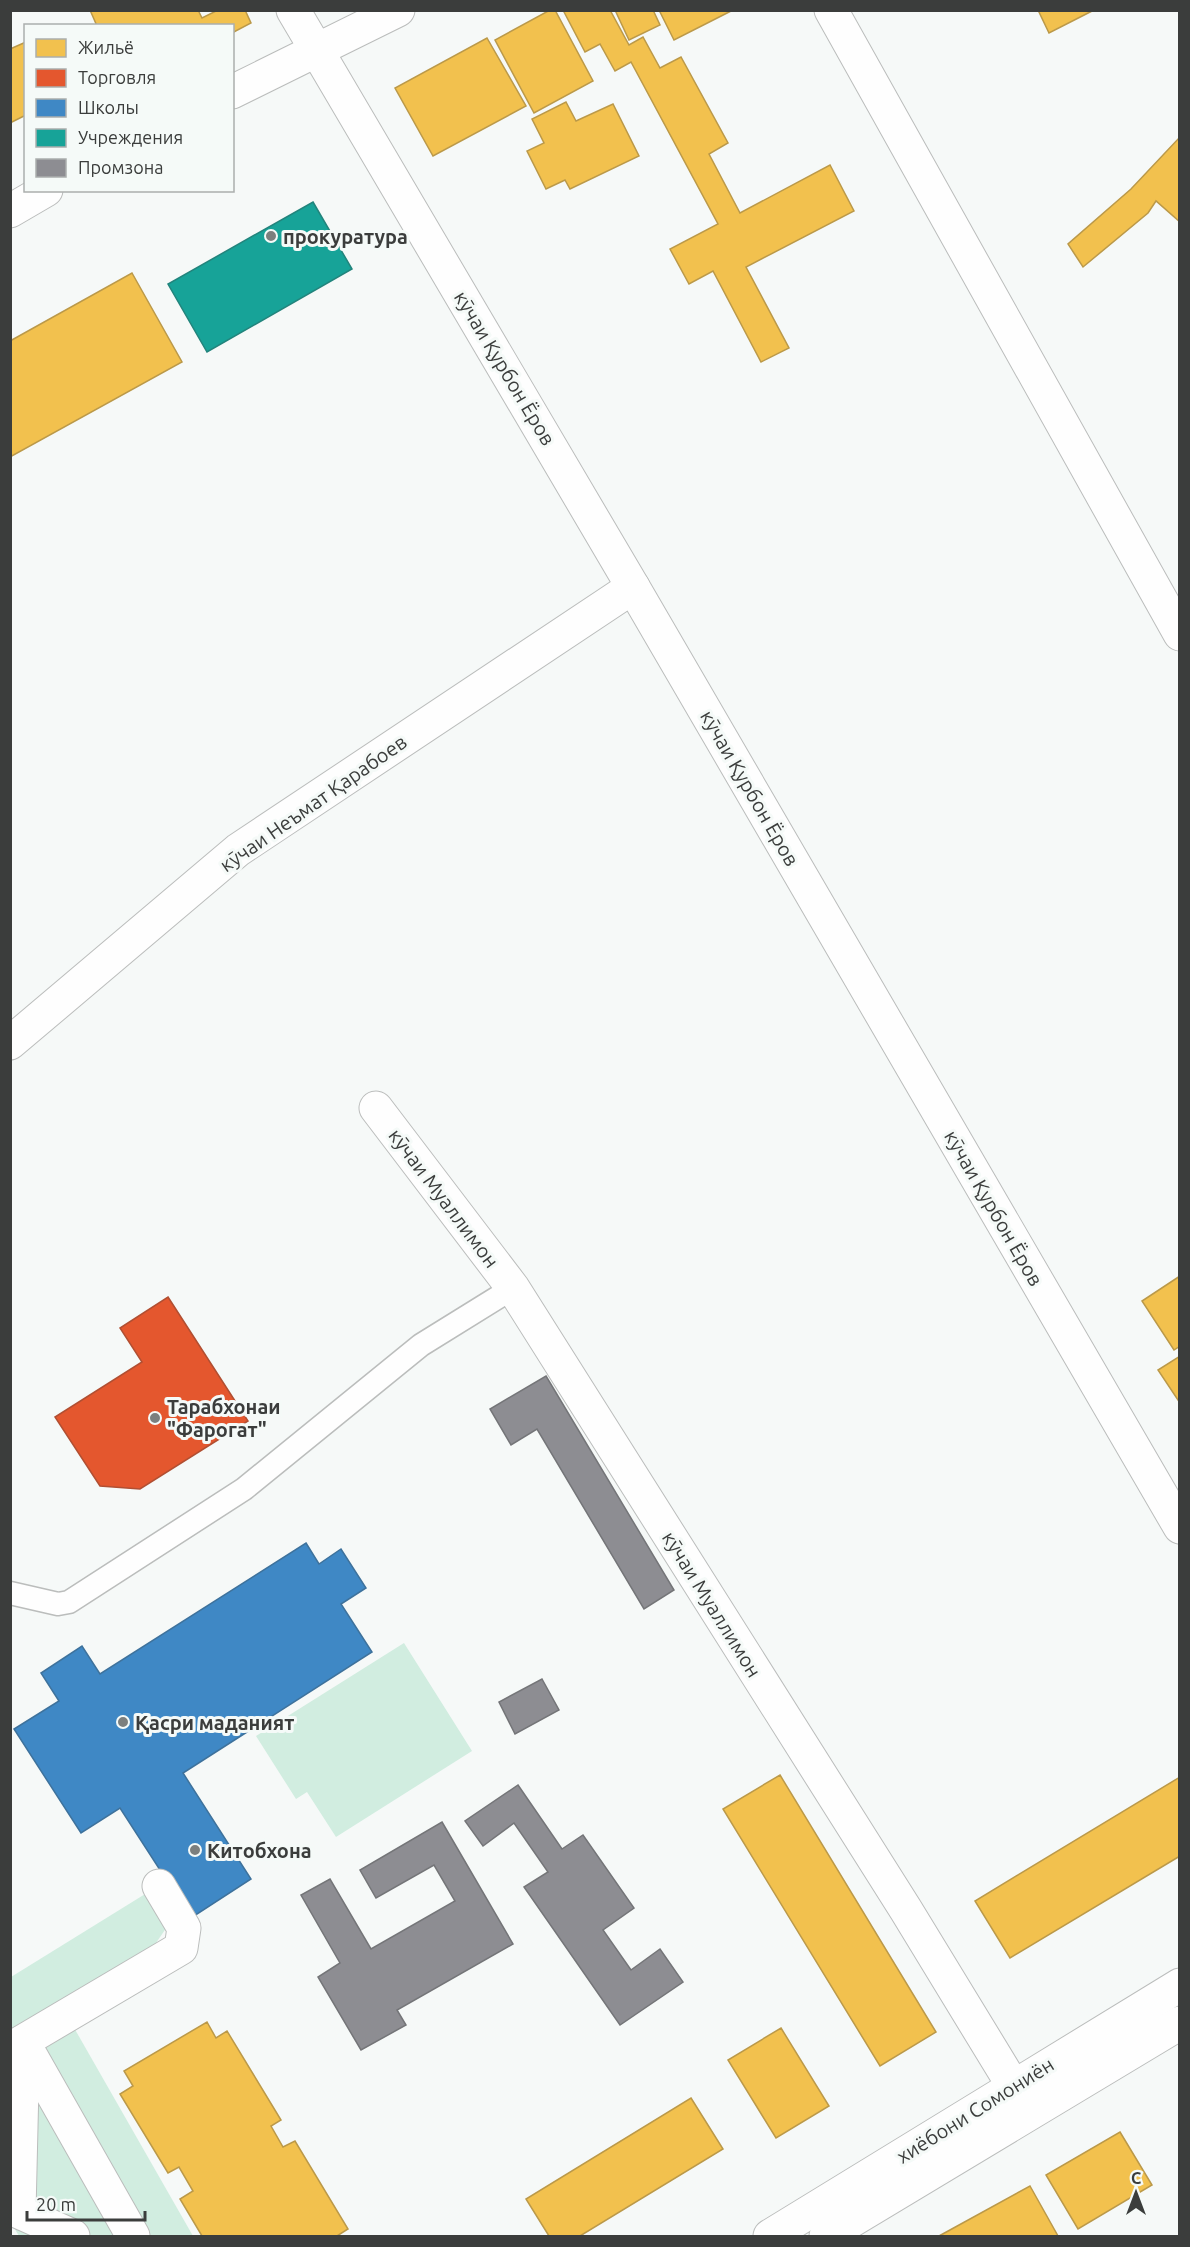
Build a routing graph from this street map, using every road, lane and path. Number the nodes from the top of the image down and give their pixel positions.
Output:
1 (293, 10) edge
2 (398, 10) edge
3 (831, 10) edge
4 (318, 51) junction
5 (234, 91) edge
6 (43, 192) edge
7 (10, 211) edge
8 (633, 587) junction
9 (1179, 634) edge
10 (10, 1043) edge
11 (376, 1108) dead end
12 (513, 1288) junction
13 (1179, 1527) edge
14 (10, 1593) edge
15 (159, 1886) dead end
16 (1179, 1985) edge
17 (1179, 2023) edge
18 (17, 2045) edge
19 (1021, 2099) junction
20 (73, 2236) edge
21 (133, 2236) edge
22 (770, 2236) edge
23 (826, 2236) edge

1 - 4 main road, кӯчаи Қурбон Ёров
2 - 4 main road
3 - 9 main road
4 - 5 main road
4 - 8 main road, кӯчаи Қурбон Ёров
6 - 7 main road
8 - 10 main road, кӯчаи Неъмат Қарабоев
8 - 13 main road, кӯчаи Қурбон Ёров
11 - 12 main road, кӯчаи Муаллимон
12 - 14 lane
12 - 19 main road, кӯчаи Муаллимон
15 - 18 main road
16 - 19 main road, хиёбони Сомониён
17 - 19 main road, хиёбони Сомониён
18 - 20 main road
18 - 21 main road
19 - 22 main road, хиёбони Сомониён
19 - 23 main road, хиёбони Сомониён

